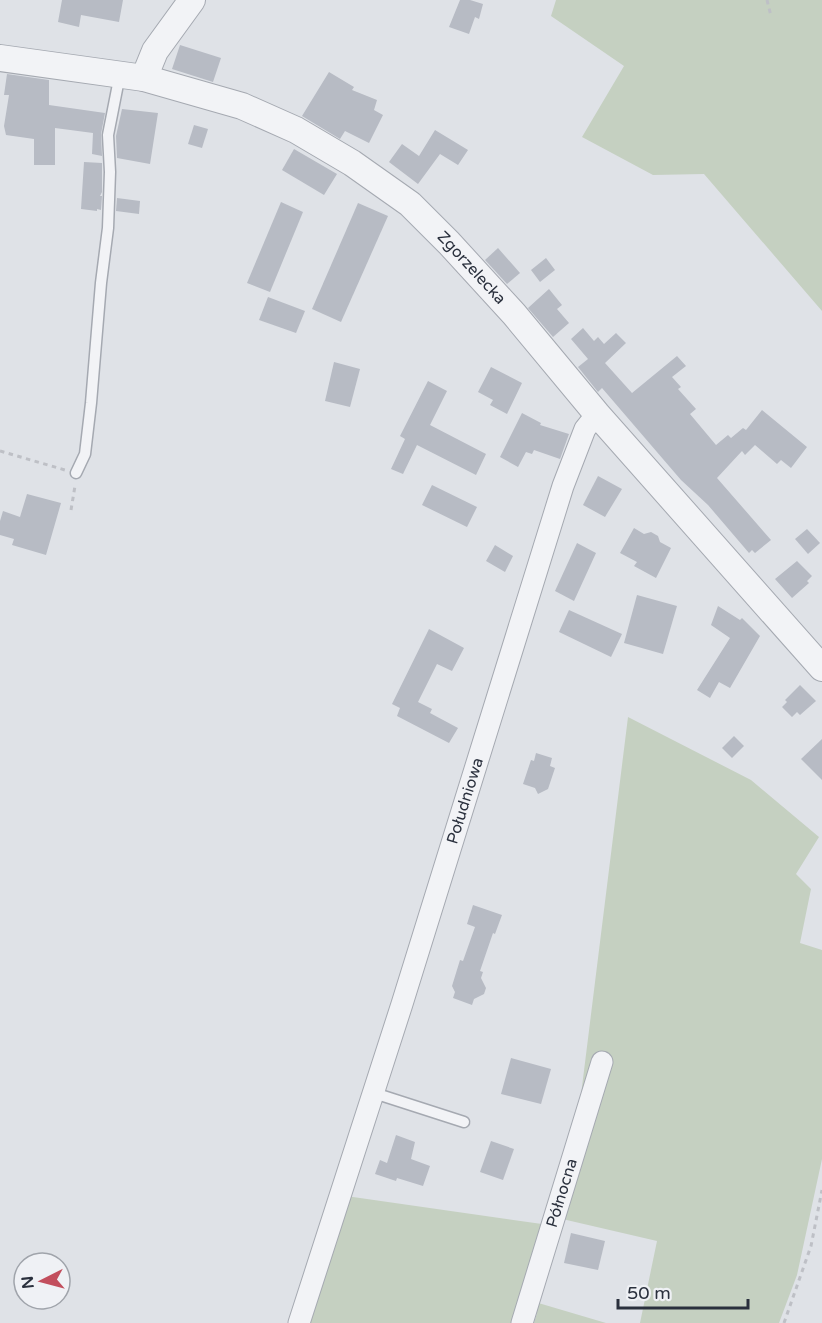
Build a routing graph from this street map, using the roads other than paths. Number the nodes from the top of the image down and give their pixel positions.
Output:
1 (192, 0) edge
2 (0, 58) edge
3 (132, 76) junction
4 (597, 414) junction
5 (76, 473) road end
6 (822, 668) edge
7 (602, 1062) dead end
8 (374, 1093) junction
9 (464, 1122) dead end
10 (299, 1323) edge
11 (522, 1323) edge

1 - 3 street
2 - 3 street, Zgorzelecka
3 - 4 street, Zgorzelecka
3 - 5 lane
4 - 6 street, Zgorzelecka
4 - 8 street, Południowa
7 - 11 street, Północna
8 - 9 lane
8 - 10 street, Południowa

